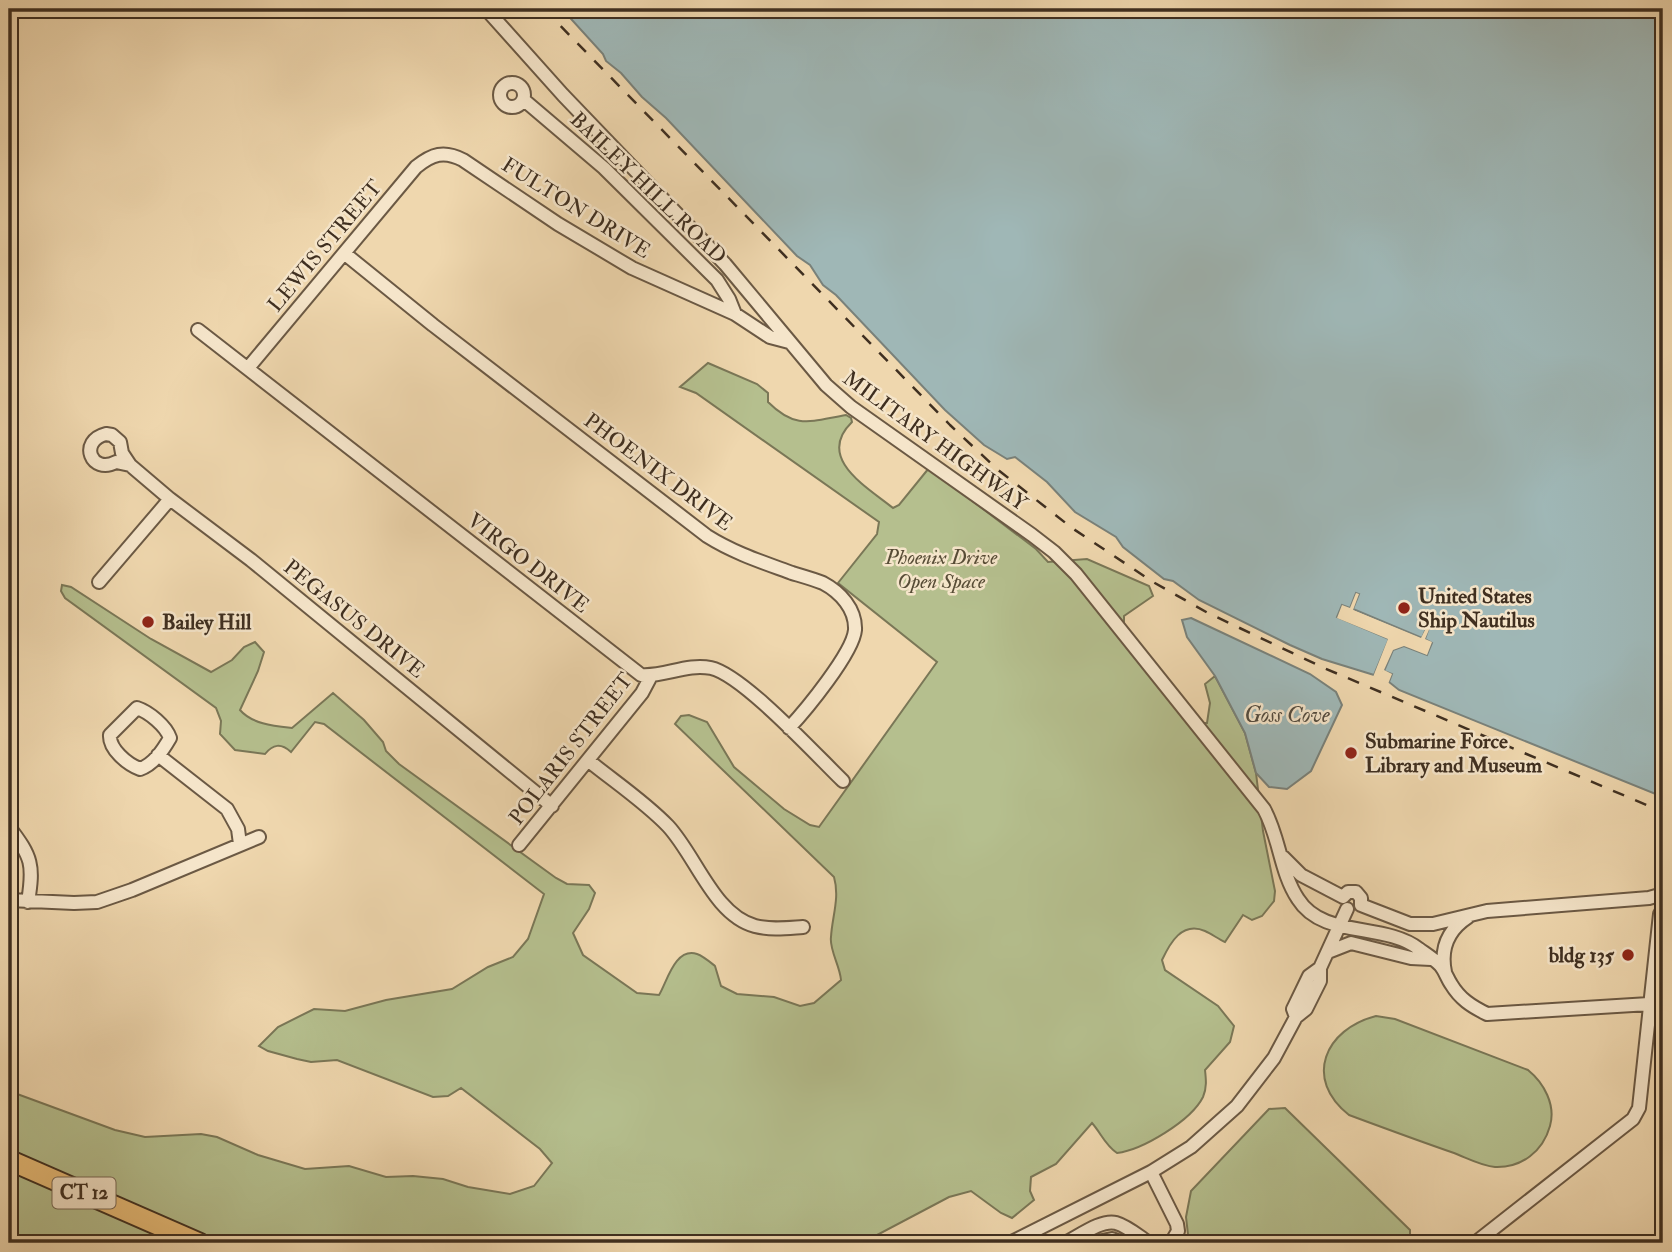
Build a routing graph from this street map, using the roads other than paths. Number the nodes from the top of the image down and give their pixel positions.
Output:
1 (486, 9) edge
2 (524, 100) dead end
3 (435, 154) joint
4 (344, 253) junction
5 (762, 308) junction
6 (735, 313) junction
7 (198, 330) dead end
8 (789, 342) junction
9 (247, 368) junction
10 (130, 466) dead end
11 (170, 499) junction
12 (99, 582) dead end
13 (651, 676) junction
14 (789, 728) junction
15 (158, 755) junction
16 (589, 761) junction
17 (843, 781) dead end
18 (552, 806) junction
19 (9, 827) edge
20 (259, 837) dead end
21 (240, 844) junction
22 (519, 845) dead end
23 (1282, 856) junction
24 (1663, 894) edge
25 (1649, 898) junction
26 (9, 900) edge
27 (28, 902) junction
28 (1345, 903) junction
29 (1662, 911) edge
30 (1472, 915) junction
31 (1340, 925) junction
32 (803, 927) dead end
33 (1328, 952) junction
34 (1431, 959) junction
35 (1444, 972) junction
36 (1649, 1004) junction
37 (1663, 1006) edge
38 (9, 1160) edge
39 (1151, 1172) junction
40 (1078, 1237) junction
41 (199, 1243) edge
42 (1010, 1243) edge
43 (1065, 1243) edge
44 (1093, 1243) edge
45 (1122, 1243) edge
46 (1136, 1243) edge
47 (1149, 1243) edge
48 (1171, 1243) edge
49 (1475, 1243) edge

1 - 5 street, MILITARY HIGHWAY
2 - 6 street, BAILEY HILL ROAD
3 - 4 street, LEWIS STREET
3 - 6 street, FULTON DRIVE
4 - 9 street, LEWIS STREET
4 - 14 street, PHOENIX DRIVE
5 - 6 street
5 - 8 street, MILITARY HIGHWAY
6 - 8 street, FULTON DRIVE
7 - 9 street, VIRGO DRIVE
8 - 23 street, MILITARY HIGHWAY
9 - 13 street, VIRGO DRIVE
10 - 11 street, PEGASUS DRIVE
11 - 12 street
11 - 18 street, PEGASUS DRIVE
13 - 14 street
13 - 16 street, POLARIS STREET
14 - 17 street
15 - 15 street
15 - 21 street
16 - 18 street, POLARIS STREET
16 - 32 street
18 - 22 street, POLARIS STREET
19 - 27 street
20 - 21 street
21 - 27 street
23 - 28 street
23 - 31 street, MILITARY HIGHWAY
24 - 25 street
25 - 29 street
25 - 30 street
26 - 27 street
28 - 30 street
28 - 31 street
29 - 36 street
30 - 35 street
31 - 33 street
31 - 34 street, MILITARY HIGHWAY
33 - 34 street
33 - 39 street
34 - 35 street, MILITARY HIGHWAY
35 - 36 street, MILITARY HIGHWAY
36 - 37 street, MILITARY HIGHWAY
36 - 49 street
38 - 41 highway, CT 12
39 - 42 street
39 - 48 street
40 - 43 street
40 - 46 street
40 - 47 street
44 - 45 street

